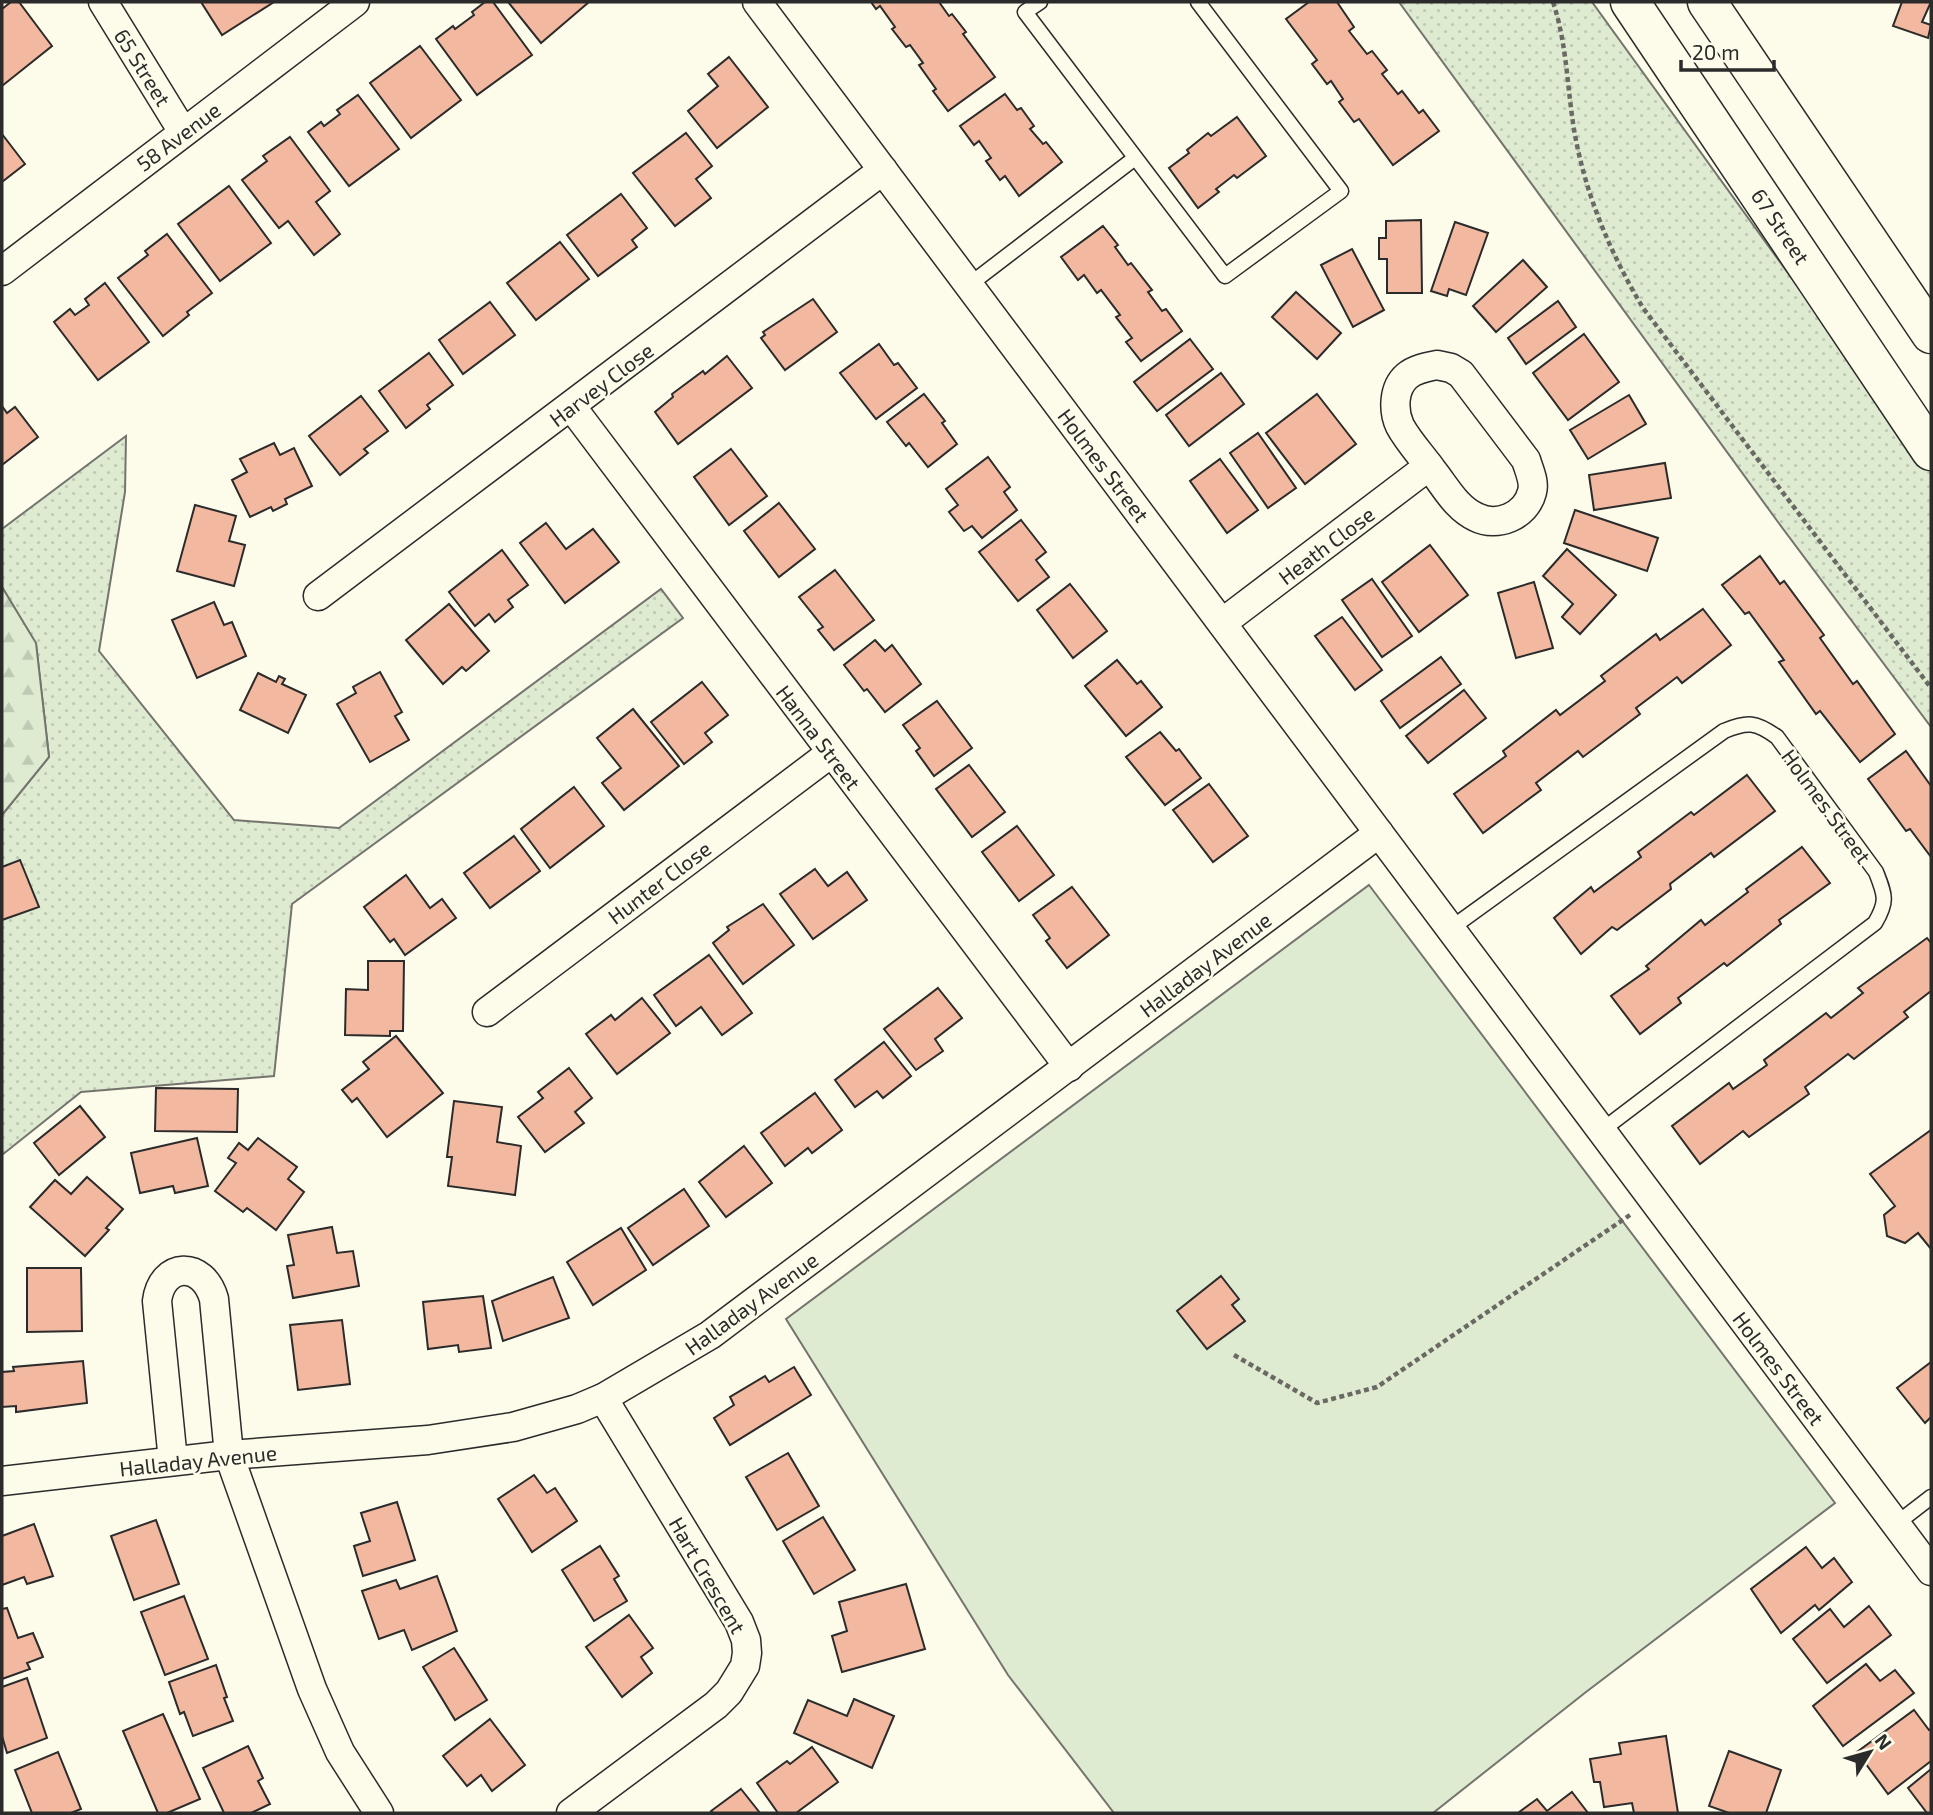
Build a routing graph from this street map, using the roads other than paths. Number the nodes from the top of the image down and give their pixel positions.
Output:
1 (103, 2) edge
2 (355, 2) edge
3 (757, 2) edge
4 (1040, 2) edge
5 (1198, 2) edge
6 (1630, 2) edge
7 (1707, 2) edge
8 (183, 132) junction
9 (1135, 158) junction
10 (883, 170) junction
11 (2, 271) edge
12 (969, 285) junction
13 (1931, 334) edge
14 (571, 407) junction
15 (1931, 451) edge
16 (1429, 466) junction
17 (318, 596) dead end
18 (1222, 623) junction
19 (831, 753) junction
20 (1379, 832) junction
21 (1450, 929) junction
22 (487, 1012) dead end
23 (1069, 1067) junction
24 (1601, 1131) junction
25 (603, 1398) junction
26 (229, 1455) junction
27 (173, 1461) junction
28 (2, 1480) edge
29 (1931, 1497) edge
30 (1896, 1524) junction
31 (1931, 1571) edge
32 (379, 1813) edge
33 (571, 1813) edge

1 - 8 street, 65 Street
2 - 8 street, 58 Avenue
3 - 10 street, Holmes Street
4 - 9 lane
5 - 9 lane
6 - 15 main road, 67 Street
7 - 13 main road
8 - 11 street, 58 Avenue
9 - 12 lane
10 - 12 street, Holmes Street
10 - 14 street, Harvey Close
12 - 18 street, Holmes Street
14 - 17 street, Harvey Close
14 - 19 street, Hanna Street
16 - 16 street
16 - 18 street, Heath Close
18 - 20 street, Holmes Street
19 - 22 street, Hunter Close
19 - 23 street, Hanna Street
20 - 21 street, Holmes Street
20 - 23 street, Halladay Avenue
21 - 24 street, Holmes Street
21 - 24 lane, Holmes Street
23 - 25 street, Halladay Avenue
24 - 30 street, Holmes Street
25 - 26 street, Halladay Avenue
25 - 33 street, Hart Crescent
26 - 27 street, Halladay Avenue
26 - 27 street
26 - 32 street
27 - 28 street, Halladay Avenue
29 - 30 lane
30 - 31 street, Holmes Street

